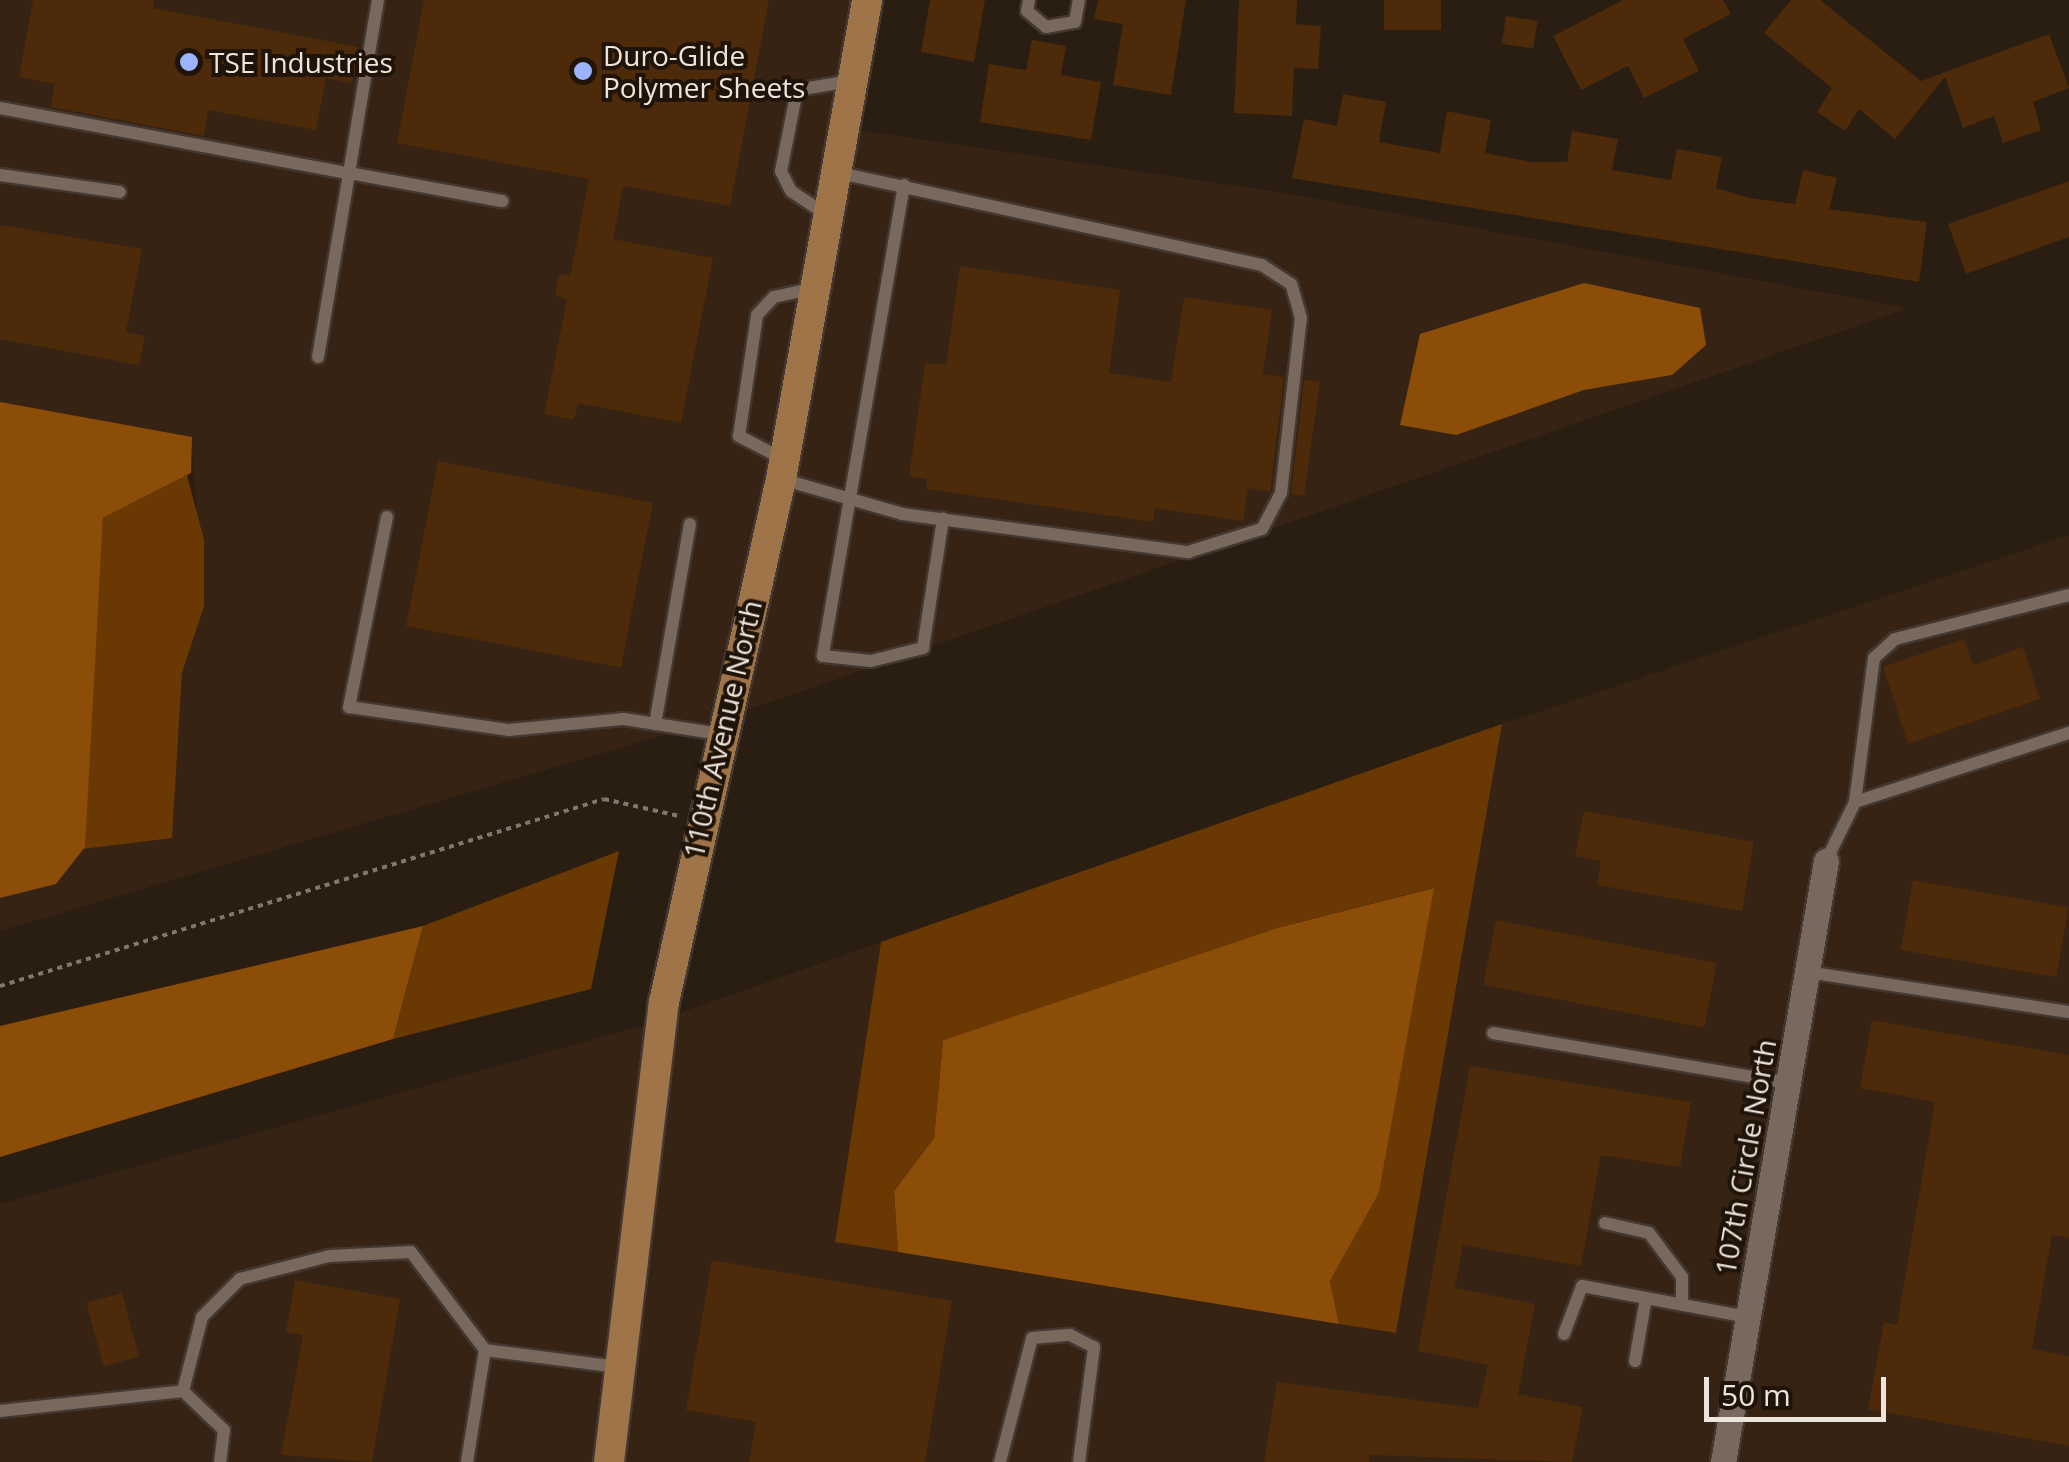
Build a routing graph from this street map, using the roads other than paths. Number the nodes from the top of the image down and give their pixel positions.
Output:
1 (378, 0) edge
2 (867, 0) edge
3 (1028, 0) edge
4 (1079, 0) edge
5 (853, 80) junction
6 (0, 108) edge
7 (348, 172) junction
8 (837, 172) junction
9 (0, 175) edge
10 (904, 185) junction
11 (120, 192) dead end
12 (502, 201) dead end
13 (829, 216) junction
14 (816, 288) junction
15 (318, 358) dead end
16 (783, 470) junction
17 (850, 495) junction
18 (387, 517) dead end
19 (944, 519) junction
20 (690, 524) dead end
21 (2069, 595) edge
22 (654, 724) junction
23 (2069, 733) edge
24 (720, 734) junction
25 (1855, 802) junction
26 (1826, 861) joint
27 (1806, 972) junction
28 (2069, 1012) edge
29 (1492, 1033) dead end
30 (1788, 1083) junction
31 (1606, 1222) dead end
32 (1646, 1298) junction
33 (1682, 1304) junction
34 (1748, 1317) junction
35 (1564, 1334) dead end
36 (485, 1350) junction
37 (1634, 1361) dead end
38 (624, 1368) junction
39 (183, 1391) junction
40 (0, 1411) edge
41 (220, 1462) edge
42 (467, 1462) edge
43 (609, 1462) edge
44 (1000, 1462) edge
45 (1079, 1462) edge
46 (1723, 1462) edge

1 - 7 lane
2 - 5 street, 110th Avenue North
3 - 4 lane
5 - 8 street, 110th Avenue North
5 - 13 lane
6 - 7 lane
7 - 12 lane
7 - 15 lane
8 - 10 lane
8 - 13 street, 110th Avenue North
9 - 11 lane
10 - 17 lane
10 - 19 lane
13 - 14 street, 110th Avenue North
14 - 16 street, 110th Avenue North
14 - 16 lane
16 - 17 lane
16 - 24 street, 110th Avenue North
17 - 19 lane
17 - 19 lane
18 - 22 lane
20 - 22 lane
21 - 25 lane
22 - 24 lane
23 - 25 lane
24 - 38 street, 110th Avenue North
25 - 26 lane
26 - 27 street, 107th Circle North
27 - 28 lane
27 - 30 street, 107th Circle North
29 - 30 lane
30 - 34 street, 107th Circle North
31 - 33 lane
32 - 33 lane
32 - 35 lane
32 - 37 lane
33 - 34 lane
34 - 46 street, 107th Circle North
36 - 38 lane
36 - 39 lane
36 - 42 lane
38 - 43 street, 110th Avenue North
39 - 40 lane
39 - 41 lane
44 - 45 lane

